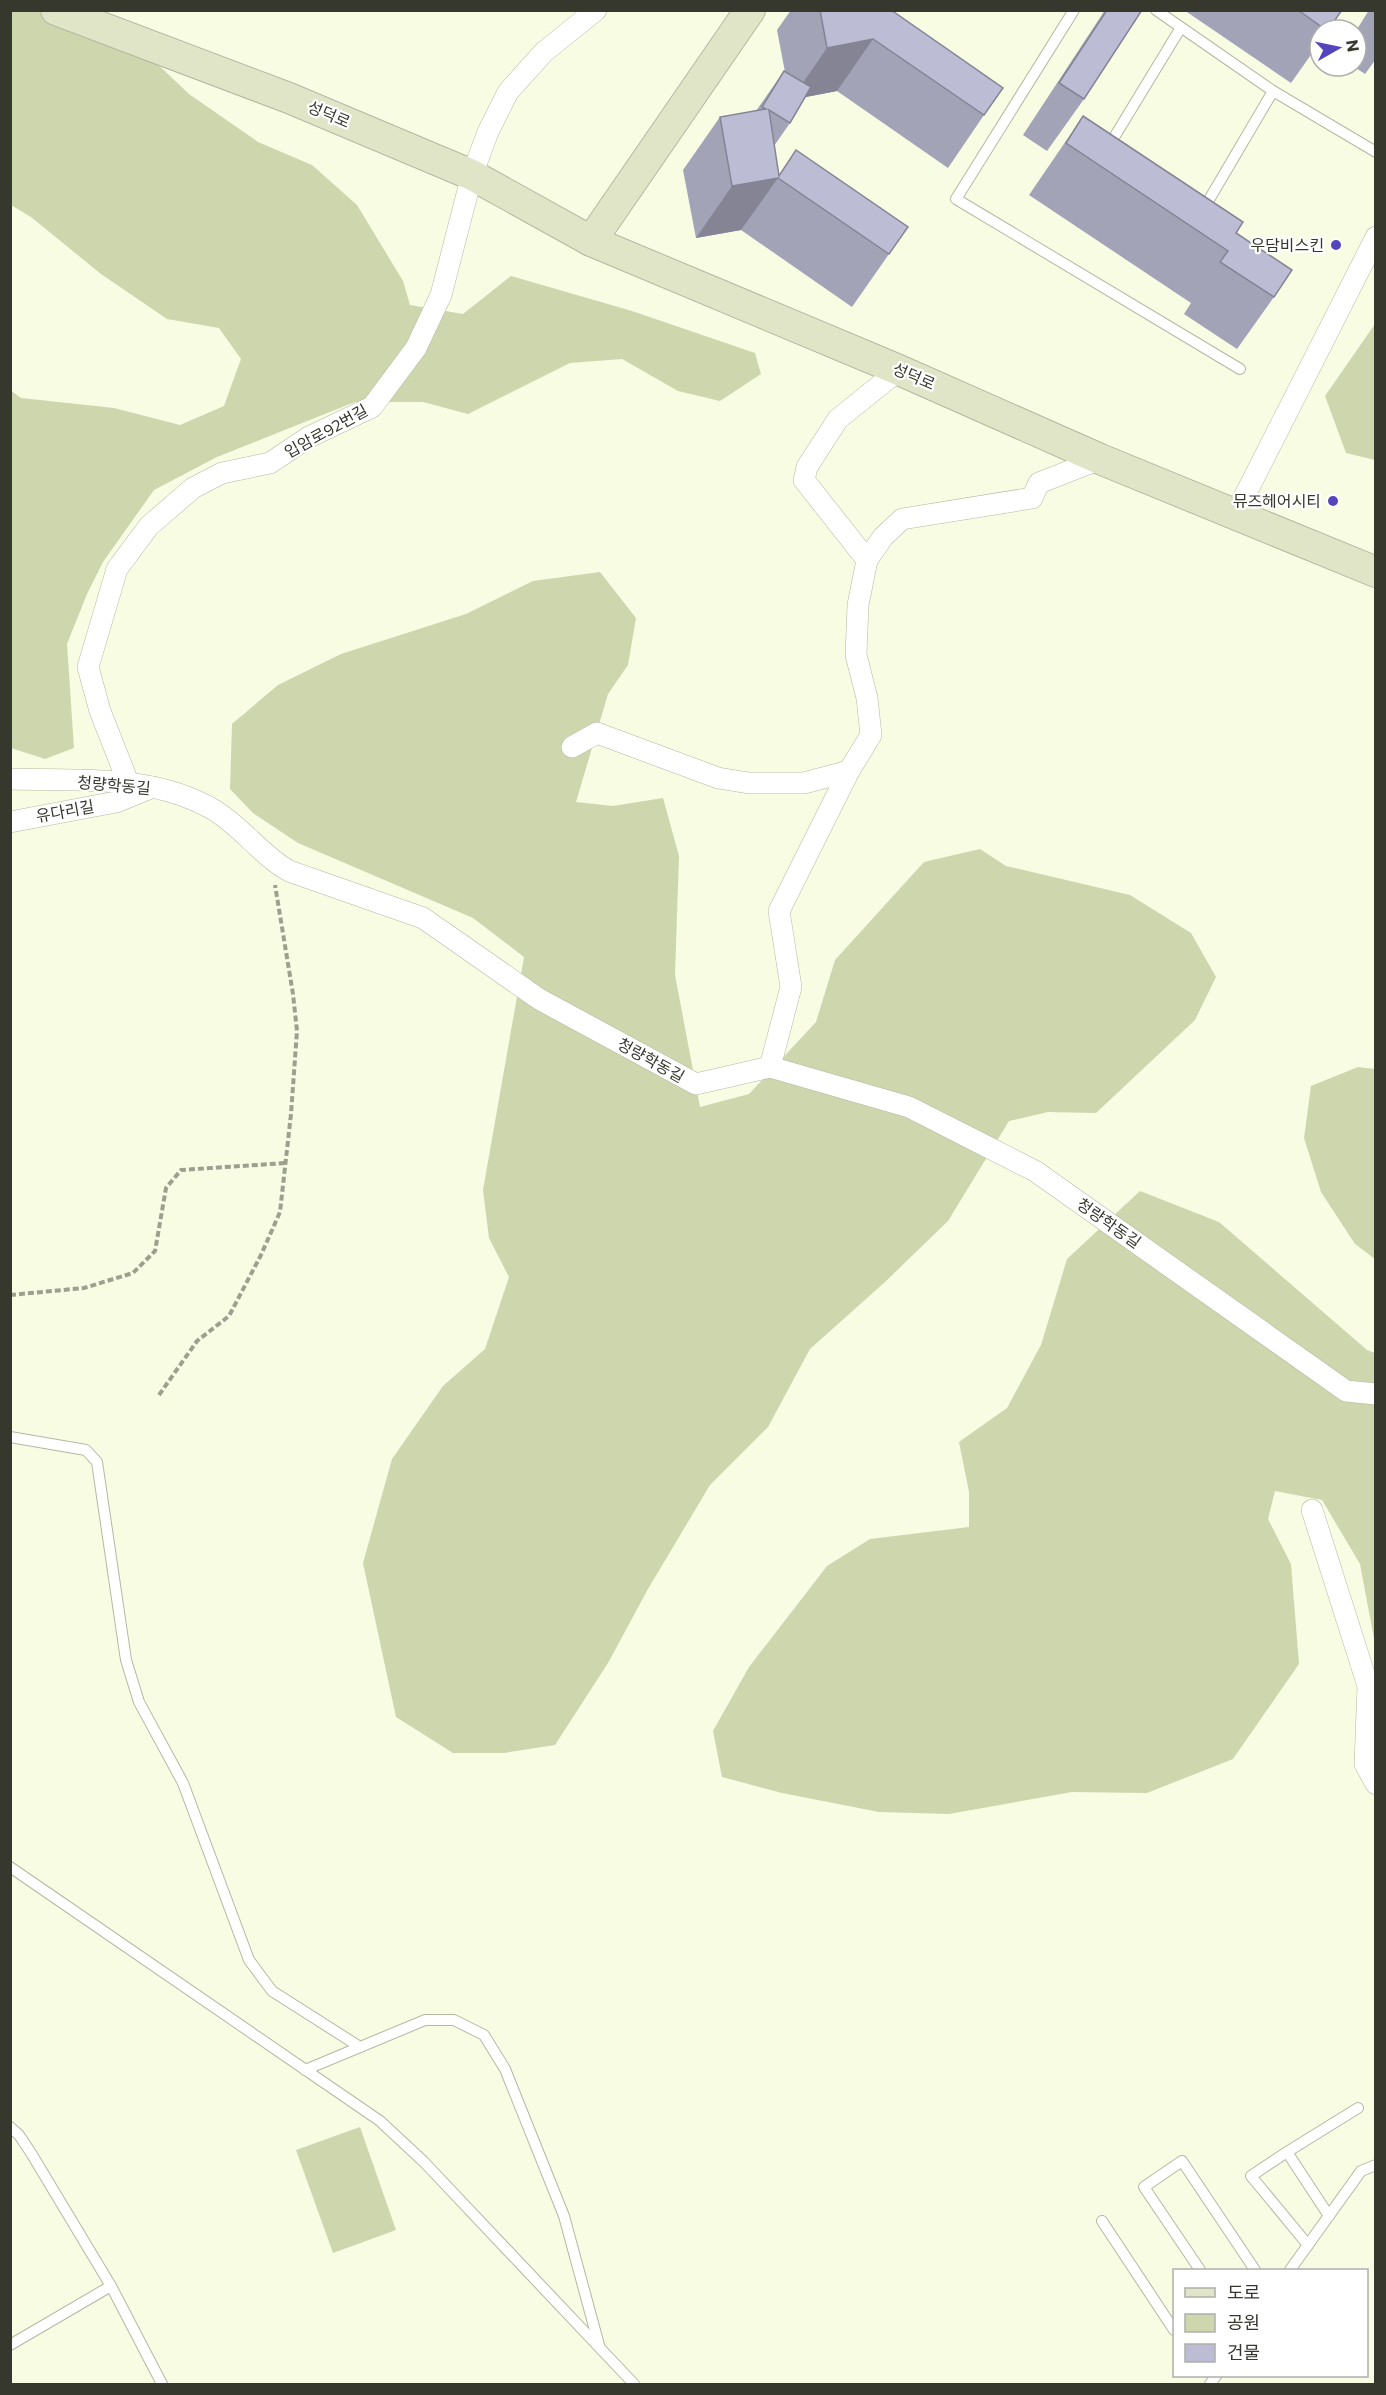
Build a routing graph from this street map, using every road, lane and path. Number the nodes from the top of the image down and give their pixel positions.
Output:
1 (56, 10) edge
2 (596, 10) edge
3 (750, 10) edge
4 (1074, 10) edge
5 (1156, 10) edge
6 (1180, 29) junction
7 (1273, 91) junction
8 (1376, 152) edge
9 (1111, 164) edge
10 (472, 175) junction
11 (1197, 219) edge
12 (1376, 237) edge
13 (591, 241) junction
14 (1240, 369) dead end
15 (899, 370) junction
16 (1100, 459) junction
17 (1235, 515) junction
18 (867, 560) junction
19 (1376, 572) edge
20 (572, 747) dead end
21 (849, 771) junction
22 (10, 779) edge
23 (128, 782) junction
24 (153, 787) junction
25 (10, 822) edge
26 (274, 862) junction
27 (770, 1067) junction
28 (286, 1163) junction
29 (10, 1296) edge
30 (1376, 1394) edge
31 (159, 1395) dead end
32 (10, 1437) edge
33 (1312, 1509) dead end
34 (1376, 1784) edge
35 (10, 1868) edge
36 (360, 2047) junction
37 (305, 2070) junction
38 (1358, 2108) dead end
39 (10, 2127) edge
40 (1287, 2152) junction
41 (1376, 2165) edge
42 (1329, 2216) junction
43 (1102, 2221) dead end
44 (1308, 2245) junction
45 (1199, 2269) edge
46 (1251, 2269) edge
47 (1291, 2269) edge
48 (111, 2286) junction
49 (1173, 2328) edge
50 (10, 2345) edge
51 (600, 2348) junction
52 (162, 2385) edge
53 (634, 2385) edge

1 - 10 street, 성덕로
2 - 10 street, 입암로92번길
3 - 13 street
4 - 14 lane
5 - 6 lane
6 - 7 lane
6 - 9 lane
7 - 8 lane
7 - 11 lane
10 - 13 street, 성덕로
10 - 23 street, 입암로92번길
12 - 17 street
13 - 15 street, 성덕로
15 - 16 street, 성덕로
15 - 18 street
16 - 17 street, 성덕로
16 - 18 street
17 - 19 street, 성덕로
18 - 21 street
20 - 21 street
21 - 27 street
22 - 23 street, 청량학동길
23 - 24 street, 청량학동길
24 - 25 street, 유다리길
24 - 26 street, 청량학동길
26 - 27 street, 청량학동길
26 - 28 path
27 - 30 street, 청량학동길
28 - 29 path
28 - 31 path
32 - 36 lane
33 - 34 street
35 - 37 lane
36 - 37 lane
36 - 51 lane
37 - 51 lane
38 - 40 lane
39 - 48 lane
40 - 42 lane
40 - 44 lane
41 - 42 lane
42 - 44 lane
43 - 49 lane
44 - 47 lane
45 - 46 lane
48 - 50 lane
48 - 52 lane
51 - 53 lane

